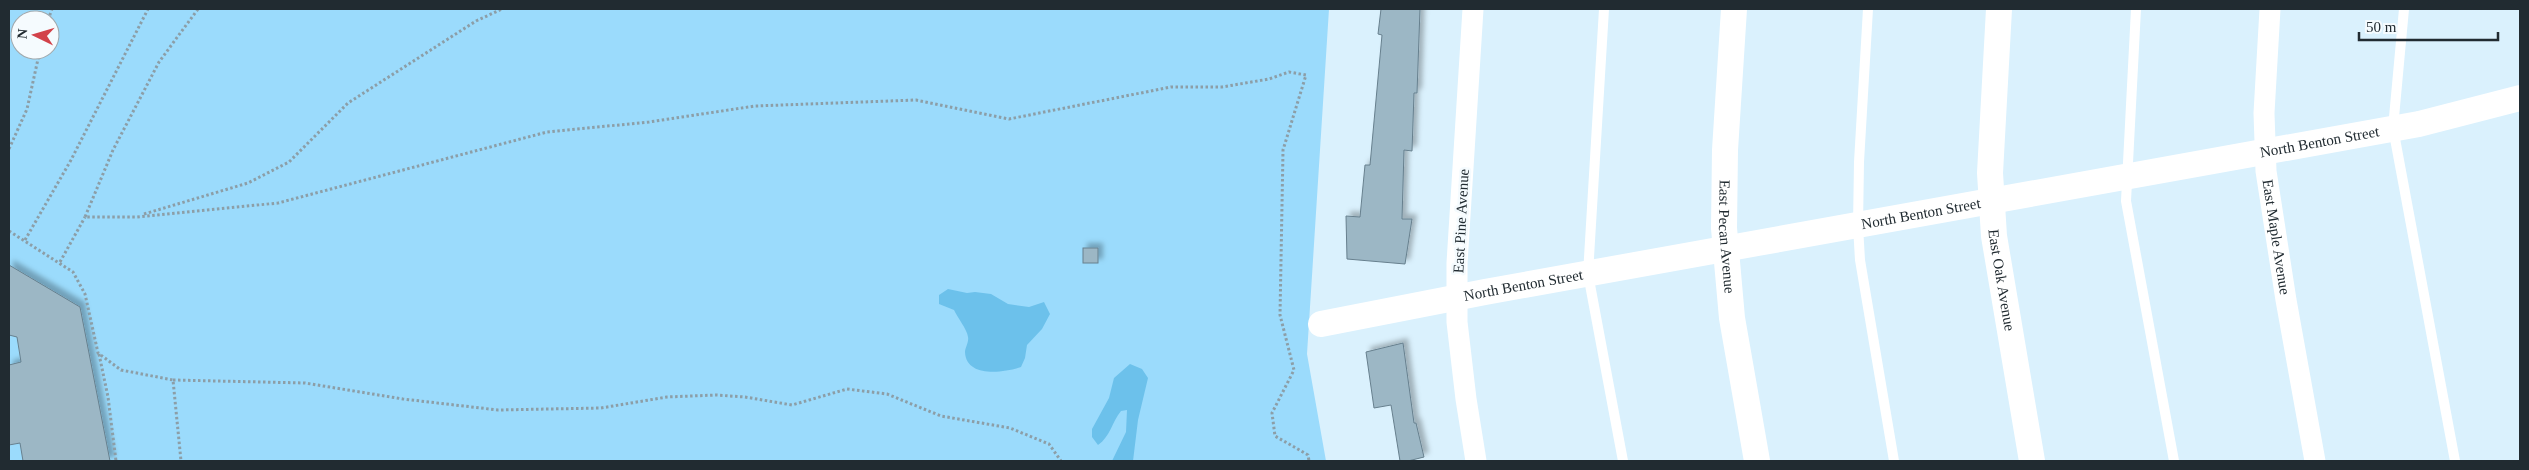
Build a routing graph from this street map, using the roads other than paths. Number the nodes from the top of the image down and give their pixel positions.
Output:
1 (1473, 9) edge
2 (1604, 9) edge
3 (1734, 9) edge
4 (1868, 9) edge
5 (1999, 9) edge
6 (2136, 9) edge
7 (2270, 9) edge
8 (2404, 9) edge
9 (2520, 98) edge
10 (2393, 128) junction
11 (2266, 151) junction
12 (2128, 177) junction
13 (1992, 202) junction
14 (1858, 226) junction
15 (1725, 249) junction
16 (1588, 274) junction
17 (1457, 298) junction
18 (1321, 324) dead end
19 (1476, 461) edge
20 (1623, 461) edge
21 (1758, 461) edge
22 (1894, 461) edge
23 (2032, 461) edge
24 (2174, 461) edge
25 (2315, 461) edge
26 (2455, 461) edge

1 - 17 street, East Pine Avenue
2 - 16 lane
3 - 15 street, East Pecan Avenue
4 - 14 lane
5 - 13 street, East Oak Avenue
6 - 12 lane
7 - 11 street, East Maple Avenue
8 - 10 lane
9 - 10 street, North Benton Street
10 - 11 street, North Benton Street
10 - 26 lane
11 - 12 street, North Benton Street
11 - 25 street, East Maple Avenue
12 - 13 street, North Benton Street
12 - 24 lane
13 - 14 street, North Benton Street
13 - 23 street, East Oak Avenue
14 - 15 street, North Benton Street
14 - 22 lane
15 - 16 street, North Benton Street
15 - 21 street, East Pecan Avenue
16 - 17 street, North Benton Street
16 - 20 lane
17 - 18 street, North Benton Street
17 - 19 street, East Pine Avenue

